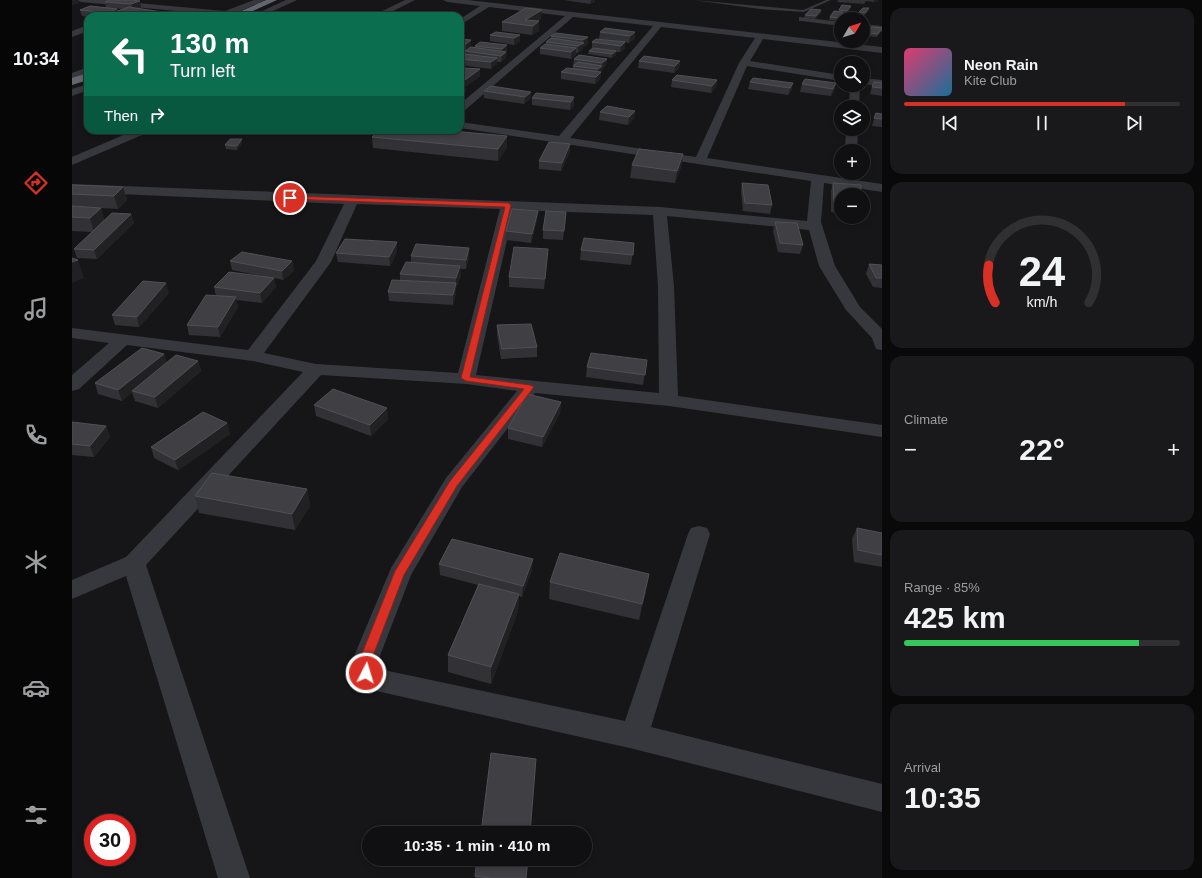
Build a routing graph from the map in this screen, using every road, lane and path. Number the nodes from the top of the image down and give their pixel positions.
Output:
1 (81, 0) edge
2 (158, 0) edge
3 (261, 0) edge
4 (273, 0) edge
5 (285, 0) edge
6 (293, 0) edge
7 (411, 0) edge
8 (447, 0) edge
9 (696, 0) edge
10 (829, 0) edge
11 (487, 5) junction
12 (148, 6) junction
13 (133, 12) edge
14 (201, 12) edge
15 (234, 12) edge
16 (236, 12) edge
17 (256, 12) edge
18 (264, 12) edge
19 (385, 12) edge
20 (572, 14) junction
21 (802, 19) dead end
22 (464, 20) edge
23 (834, 23) edge
24 (659, 24) junction
25 (72, 26) edge
26 (84, 28) edge
27 (870, 28) edge
28 (882, 29) edge
29 (84, 30) edge
30 (718, 31) junction
31 (72, 34) edge
32 (761, 36) junction
33 (705, 40) dead end
34 (882, 50) edge
35 (744, 63) junction
36 (72, 68) edge
37 (84, 72) edge
38 (84, 74) edge
39 (72, 76) edge
40 (84, 76) edge
41 (834, 77) edge
42 (84, 78) edge
43 (72, 82) edge
44 (870, 82) edge
45 (882, 83) edge
46 (72, 88) edge
47 (84, 88) edge
48 (72, 93) edge
49 (464, 106) edge
50 (464, 126) edge
51 (136, 134) edge
52 (562, 140) junction
53 (72, 161) edge
54 (700, 161) junction
55 (834, 178) edge
56 (818, 179) junction
57 (856, 180) edge
58 (72, 188) edge
59 (882, 188) edge
60 (352, 200) junction
61 (508, 205) junction
62 (660, 211) junction
63 (815, 226) junction
64 (72, 333) edge
65 (124, 339) junction
66 (882, 346) edge
67 (253, 356) junction
68 (316, 369) junction
69 (466, 378) junction
70 (72, 385) edge
71 (530, 387) junction
72 (669, 400) junction
73 (882, 431) edge
74 (699, 534) dead end
75 (134, 563) junction
76 (72, 590) edge
77 (634, 736) junction
78 (882, 798) edge
79 (234, 878) edge

1 - 12 street
2 - 12 street
3 - 15 street
4 - 16 highway
5 - 17 highway
6 - 18 street
7 - 19 street
8 - 11 street
9 - 10 lane
11 - 20 street
11 - 22 street
12 - 13 street
12 - 14 street
20 - 24 street
20 - 49 street
21 - 23 street
24 - 30 street
24 - 52 street
25 - 26 street
27 - 28 street
29 - 31 street
30 - 32 street
30 - 33 street
32 - 34 street
32 - 35 street
35 - 41 street
35 - 54 street
36 - 37 street
38 - 39 street
40 - 43 highway
42 - 46 highway
44 - 45 street
47 - 48 street
50 - 52 street
51 - 53 street
52 - 54 street
54 - 56 street
55 - 56 street
56 - 63 street
57 - 59 street
58 - 60 street
60 - 61 street
60 - 67 street
61 - 62 street
61 - 69 street
62 - 63 street
62 - 72 street
63 - 66 street
64 - 65 street
65 - 67 street
65 - 70 street
67 - 68 street
68 - 69 street
68 - 75 street
69 - 71 street
71 - 72 street
71 - 77 street
72 - 73 street
74 - 77 street
75 - 76 street
75 - 79 street
77 - 78 street

